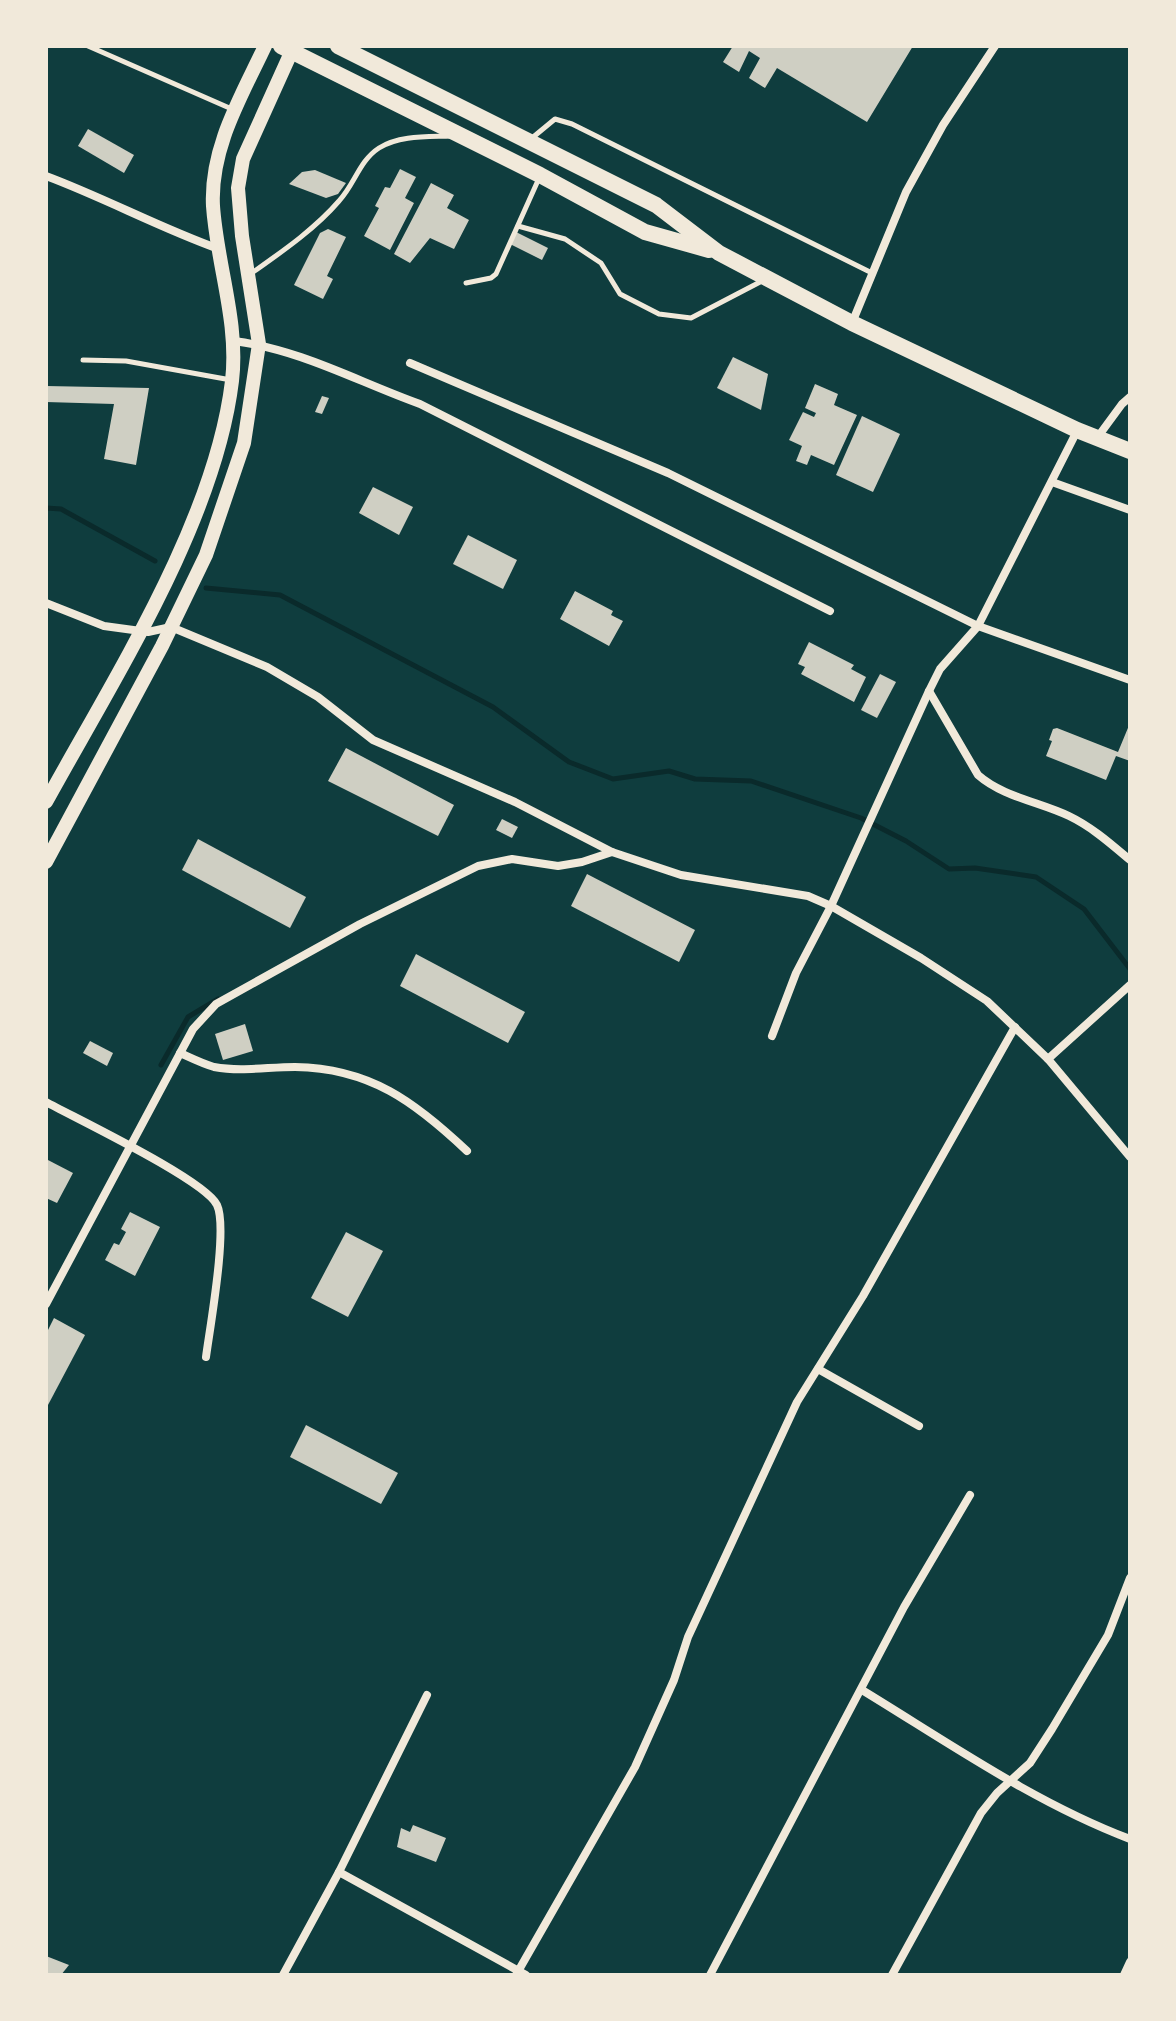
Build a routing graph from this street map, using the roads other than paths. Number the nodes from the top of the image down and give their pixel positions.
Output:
1 (88, 46) edge
2 (265, 46) edge
3 (338, 46) edge
4 (995, 46) edge
5 (289, 48) edge
6 (235, 111) junction
7 (464, 136) junction
8 (529, 141) junction
9 (540, 175) junction
10 (46, 176) edge
11 (518, 226) junction
12 (219, 250) junction
13 (719, 253) junction
14 (872, 273) junction
15 (248, 275) junction
16 (767, 278) junction
17 (466, 283) dead end
18 (852, 323) junction
19 (234, 341) junction
20 (259, 344) junction
21 (83, 360) dead end
22 (410, 363) dead end
23 (232, 380) junction
24 (1130, 397) edge
25 (1077, 430) junction
26 (1097, 439) junction
27 (1130, 451) edge
28 (1052, 482) junction
29 (1130, 510) edge
30 (46, 603) edge
31 (830, 611) dead end
32 (978, 626) junction
33 (171, 627) junction
34 (140, 631) junction
35 (1130, 680) edge
36 (929, 691) junction
37 (46, 802) edge
38 (612, 852) junction
39 (1130, 860) edge
40 (46, 862) edge
41 (831, 906) junction
42 (1130, 985) edge
43 (1015, 1027) junction
44 (772, 1036) dead end
45 (180, 1053) junction
46 (1048, 1059) junction
47 (46, 1102) edge
48 (130, 1147) junction
49 (467, 1151) dead end
50 (1130, 1157) edge
51 (46, 1304) edge
52 (206, 1357) dead end
53 (818, 1369) junction
54 (919, 1426) dead end
55 (970, 1495) dead end
56 (1130, 1578) edge
57 (862, 1690) junction
58 (427, 1695) dead end
59 (1012, 1781) junction
60 (1130, 1839) edge
61 (339, 1872) junction
62 (1130, 1962) edge
63 (520, 1974) edge
64 (283, 1975) edge
65 (710, 1975) edge
66 (892, 1975) edge
67 (1124, 1975) edge

1 - 6 lane
2 - 6 main road
3 - 8 highway
4 - 14 street
5 - 7 highway
5 - 15 main road
6 - 12 main road
7 - 9 highway
7 - 15 lane
8 - 13 highway
8 - 14 lane
9 - 11 lane
9 - 13 highway
10 - 12 street
11 - 16 lane
11 - 17 lane
12 - 19 main road
13 - 16 highway
14 - 18 street
15 - 20 main road
16 - 18 highway
18 - 25 highway
19 - 20 street
19 - 23 main road
20 - 31 street
20 - 33 main road
21 - 23 lane
22 - 32 street
23 - 34 main road
24 - 26 street
25 - 26 highway
25 - 28 street
26 - 27 highway
28 - 29 street
28 - 32 street
30 - 34 street
32 - 35 street
32 - 36 street
33 - 34 street
33 - 38 street
33 - 40 main road
34 - 37 main road
36 - 39 street
36 - 41 street
38 - 41 street
38 - 45 street
41 - 43 street
41 - 44 street
42 - 46 street
43 - 46 street
43 - 53 street
45 - 48 street
45 - 49 street
46 - 50 street
47 - 48 street
48 - 51 street
48 - 52 street
53 - 54 street
53 - 63 street
55 - 57 street
56 - 59 street
57 - 59 street
57 - 65 street
58 - 61 street
59 - 60 street
59 - 66 street
61 - 63 street
61 - 64 street
62 - 67 street

